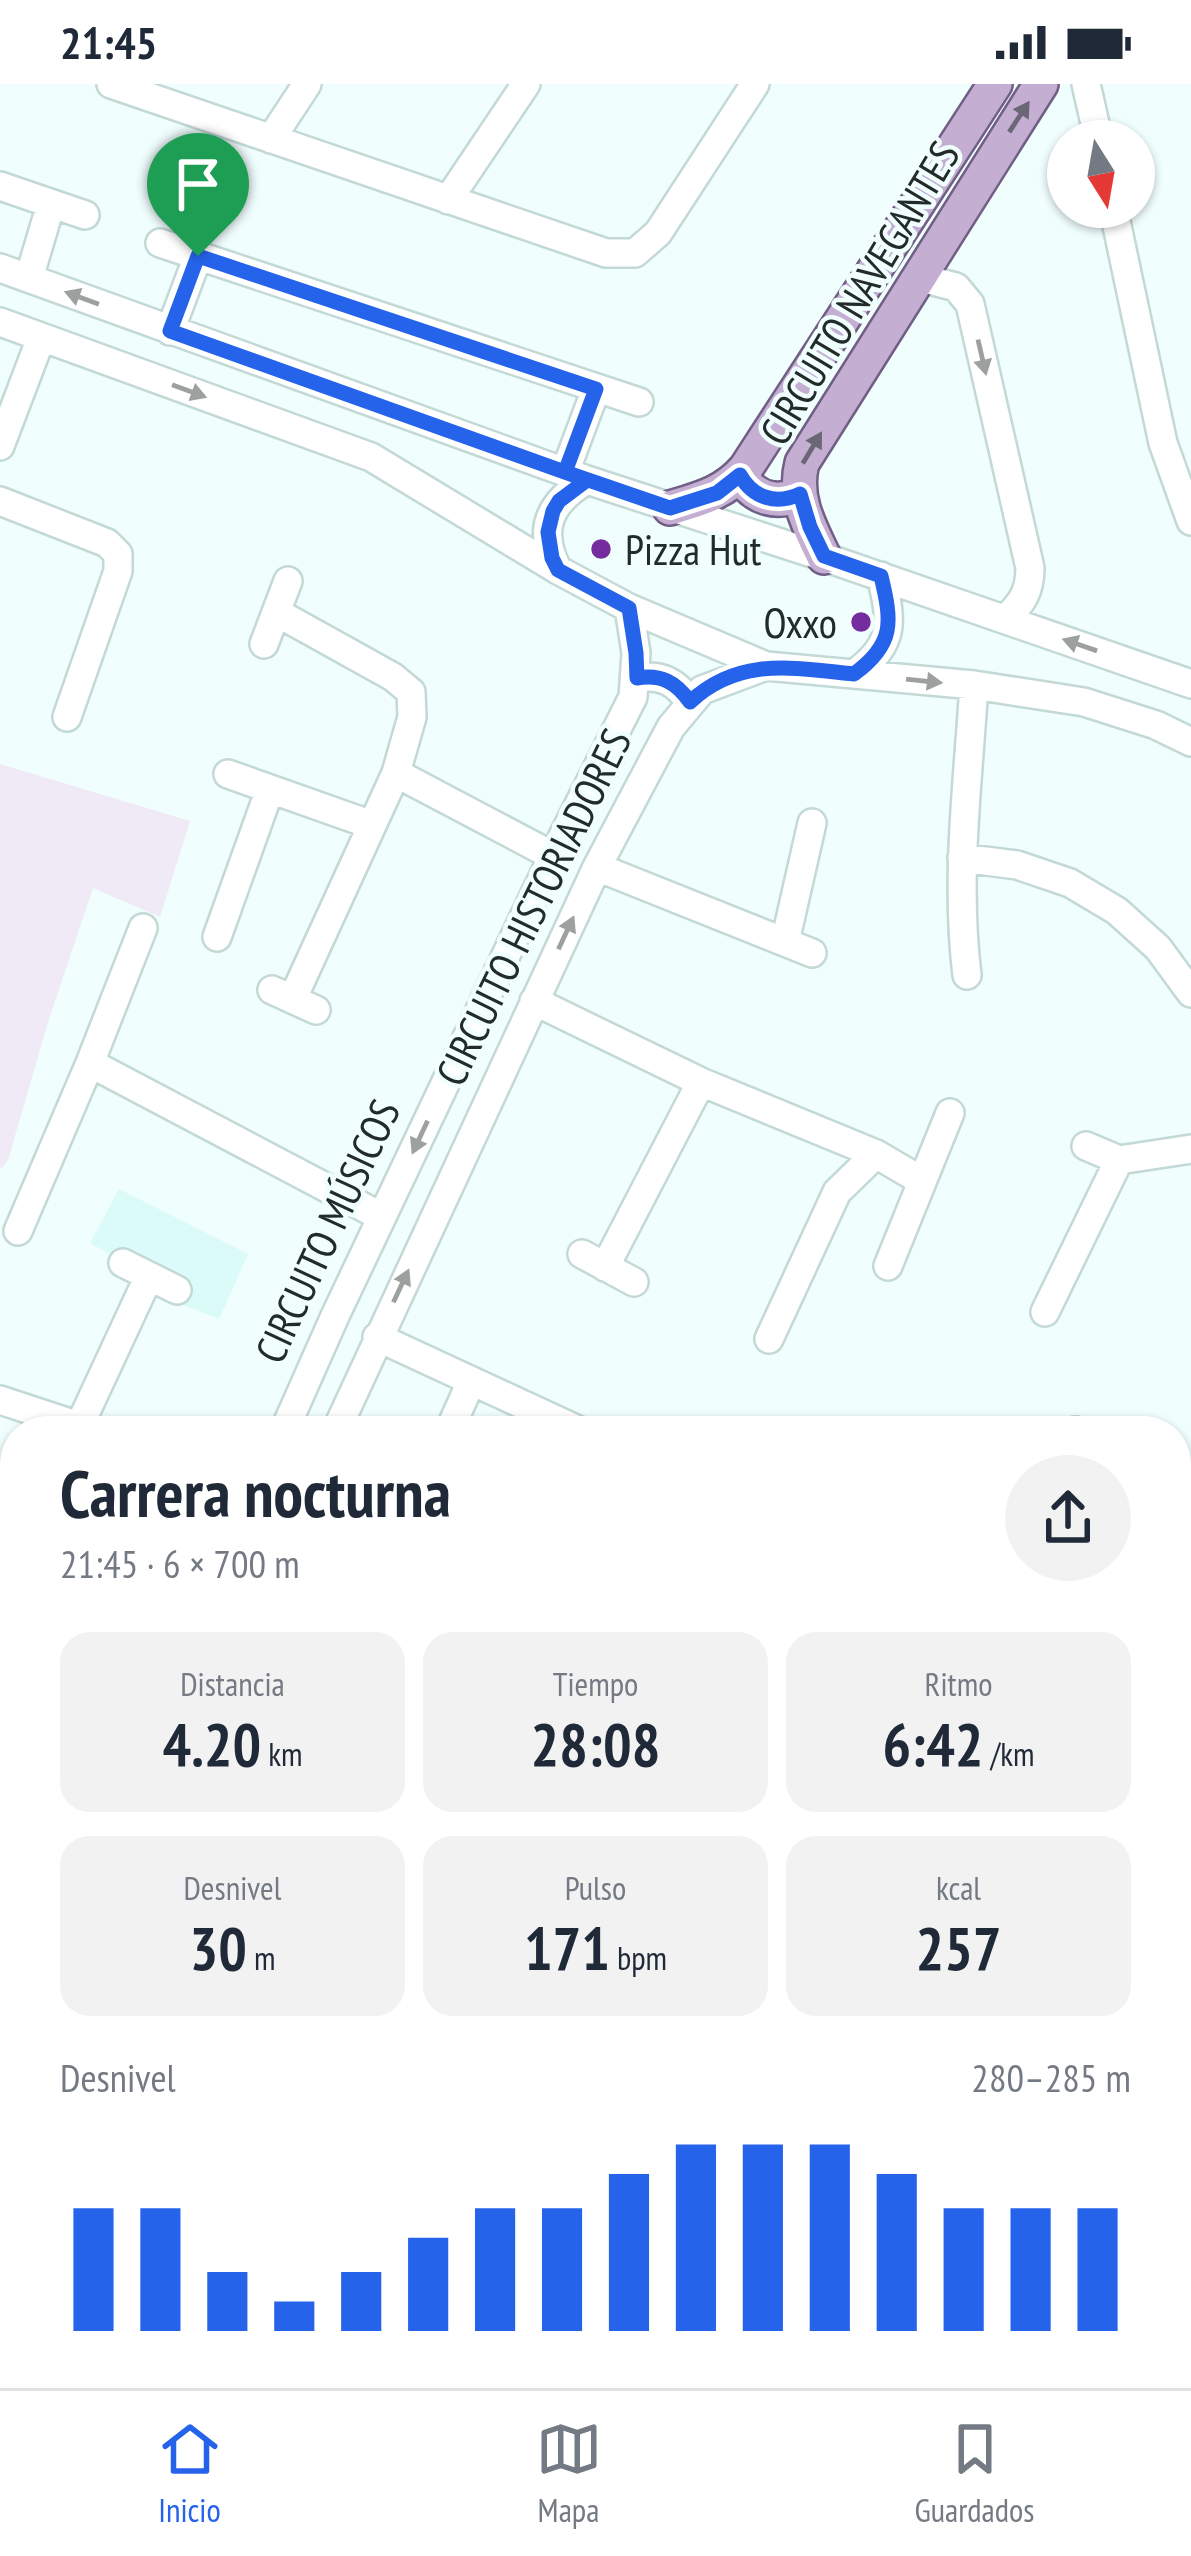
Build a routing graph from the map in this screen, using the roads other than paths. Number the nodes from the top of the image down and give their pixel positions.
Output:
1 (111, 84) edge
2 (307, 84) edge
3 (526, 84) edge
4 (755, 84) edge
5 (995, 84) edge
6 (1040, 84) edge
7 (1086, 84) edge
8 (1094, 120) edge
9 (271, 139) junction
10 (0, 186) edge
11 (448, 200) junction
12 (51, 204) junction
13 (85, 215) dead end
14 (1117, 228) edge
15 (160, 243) dead end
16 (198, 256) junction
17 (0, 268) edge
18 (917, 277) junction
19 (29, 278) junction
20 (0, 322) edge
21 (170, 331) junction
22 (41, 338) junction
23 (596, 389) junction
24 (639, 402) dead end
25 (0, 446) edge
26 (740, 475) junction
27 (576, 476) junction
28 (800, 494) junction
29 (0, 501) edge
30 (670, 508) junction
31 (1191, 521) edge
32 (824, 556) junction
33 (558, 570) junction
34 (881, 576) junction
35 (288, 580) dead end
36 (629, 608) junction
37 (276, 613) junction
38 (1005, 619) junction
39 (264, 644) dead end
40 (766, 666) junction
41 (854, 674) junction
42 (637, 678) junction
43 (1191, 683) edge
44 (974, 686) junction
45 (690, 702) junction
46 (67, 717) dead end
47 (1191, 742) edge
48 (396, 773) junction
49 (229, 774) dead end
50 (270, 789) junction
51 (812, 823) dead end
52 (372, 825) junction
53 (553, 856) junction
54 (962, 858) junction
55 (597, 867) junction
56 (143, 928) dead end
57 (217, 937) dead end
58 (785, 942) junction
59 (812, 953) dead end
60 (967, 975) dead end
61 (1191, 993) edge
62 (293, 999) dead end
63 (534, 1001) junction
64 (90, 1064) junction
65 (700, 1082) junction
66 (950, 1113) dead end
67 (830, 1135) junction
68 (1086, 1146) dead end
69 (1191, 1149) edge
70 (876, 1154) junction
71 (1118, 1160) junction
72 (922, 1181) junction
73 (837, 1192) junction
74 (382, 1216) junction
75 (18, 1231) dead end
76 (123, 1263) dead end
77 (888, 1266) dead end
78 (149, 1276) junction
79 (634, 1282) dead end
80 (177, 1290) dead end
81 (1045, 1312) dead end
82 (377, 1337) junction
83 (769, 1339) dead end
84 (471, 1382) junction
85 (0, 1400) edge
86 (45, 1416) edge
87 (84, 1416) edge
88 (291, 1416) edge
89 (343, 1416) edge
90 (456, 1416) edge
91 (522, 1416) edge

1 - 9 street
2 - 9 street
3 - 11 street
4 - 11 street
5 - 26 main road
18 -> 6 main road, CIRCUITO NAVEGANTES
7 - 8 street
9 - 11 street
10 - 12 street
12 - 13 street
12 - 19 street
14 - 31 street
15 - 16 street
16 - 21 street
16 - 23 street
17 - 19 street
28 -> 18 main road, CIRCUITO NAVEGANTES
18 -> 38 street
21 -> 19 street
20 - 22 street
21 - 27 street
22 - 25 street
22 -> 33 street
23 - 24 street
23 - 27 street
26 - 28 main road
26 - 30 main road
27 - 30 street
27 - 33 street
28 - 32 main road, CIRCUITO NAVEGANTES
29 - 46 street
30 - 32 street
32 - 34 street
33 - 36 street
34 - 38 street
34 - 41 street
35 - 37 street
36 - 40 street
36 - 42 street, CIRCUITO MÚSICOS
37 - 39 street
37 - 48 street
43 -> 38 street
40 - 41 street, CIRCUITO HISTORIADORES
40 - 45 street, CIRCUITO HISTORIADORES
41 -> 44 street, CIRCUITO HISTORIADORES
42 - 45 street
42 - 53 street, CIRCUITO MÚSICOS
44 - 47 street, CIRCUITO HISTORIADORES
44 - 54 street
45 - 55 street, CIRCUITO HISTORIADORES
48 - 52 street
48 - 53 street
49 - 50 street
50 - 52 street
50 - 57 street
51 - 58 street
52 - 62 street
53 -> 74 street, CIRCUITO MÚSICOS
54 - 60 street
54 - 61 street
55 - 58 street
63 -> 55 street, CIRCUITO HISTORIADORES
56 - 64 street
58 - 59 street
63 - 65 street
82 -> 63 street, CIRCUITO HISTORIADORES
64 - 74 street
64 - 75 street
65 - 67 street
65 - 79 street
66 - 72 street
67 - 70 street
67 - 73 street
68 - 71 street
69 - 71 street
70 - 72 street
70 - 73 street
71 - 81 street
72 - 77 street
73 - 83 street
74 - 88 street, CIRCUITO MÚSICOS
76 - 78 street
78 - 80 street
78 - 87 street
82 - 84 street
82 - 89 street, CIRCUITO HISTORIADORES
84 - 90 street
84 - 91 street
85 - 86 street

